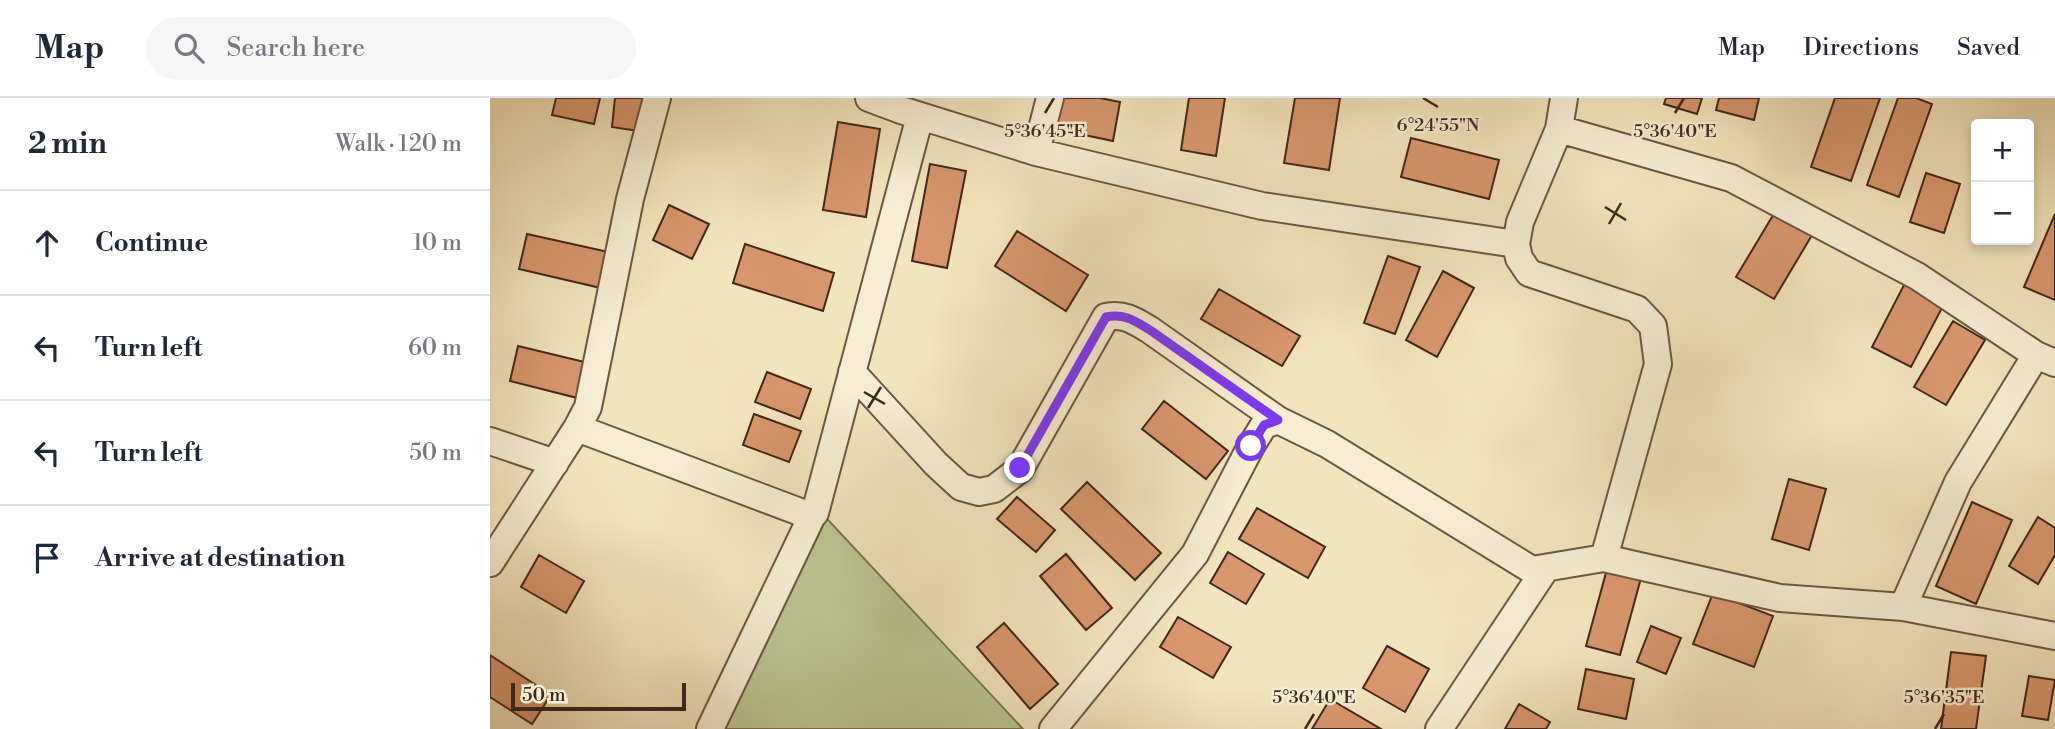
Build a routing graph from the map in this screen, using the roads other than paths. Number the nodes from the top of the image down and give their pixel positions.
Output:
1 (657, 98) edge
2 (869, 98) edge
3 (1050, 98) edge
4 (1564, 98) edge
5 (920, 116) junction
6 (1559, 129) junction
7 (1035, 152) junction
8 (1516, 244) junction
9 (2045, 359) edge
10 (852, 372) junction
11 (1278, 420) junction
12 (577, 428) junction
13 (490, 441) edge
14 (555, 463) junction
15 (812, 516) junction
16 (1604, 558) junction
17 (490, 563) edge
18 (1546, 568) junction
19 (1903, 607) junction
20 (2055, 636) edge
21 (710, 729) edge
22 (1053, 729) edge
23 (1439, 729) edge

1 - 12 street
2 - 5 street
3 - 7 street
4 - 6 street
5 - 7 street
5 - 10 street
6 - 8 street
6 - 9 street
7 - 8 street
8 - 16 street
9 - 19 street
10 - 11 street
10 - 15 street
11 - 18 street
11 - 22 street
12 - 14 street
12 - 15 street
13 - 14 street
14 - 17 street
15 - 21 street
16 - 18 street
16 - 19 street
18 - 23 street
19 - 20 street

